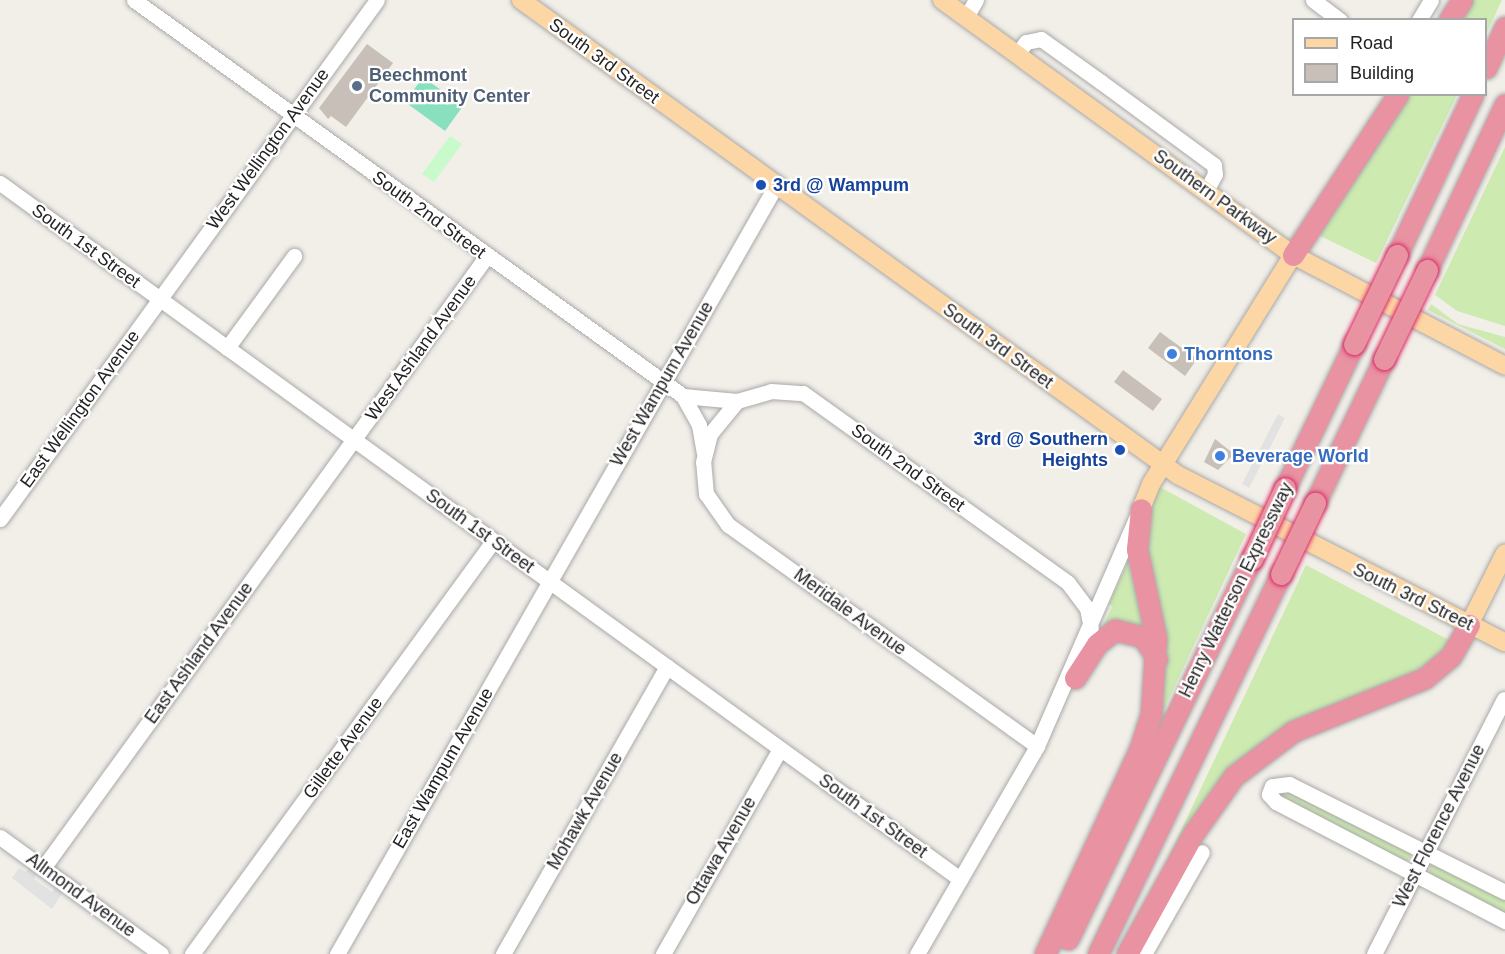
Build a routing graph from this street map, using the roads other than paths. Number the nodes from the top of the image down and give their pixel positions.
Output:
1 (134, 0) edge
2 (377, 0) edge
3 (521, 0) edge
4 (942, 0) edge
5 (976, 0) edge
6 (1313, 0) edge
7 (1431, 0) edge
8 (1462, 0) edge
9 (966, 17) junction
10 (1337, 18) edge
11 (1420, 18) edge
12 (1450, 18) edge
13 (1505, 27) edge
14 (1017, 54) junction
15 (1487, 64) edge
16 (1397, 96) edge
17 (1472, 96) edge
18 (1505, 104) edge
19 (294, 114) junction
20 (0, 183) edge
21 (775, 187) junction
22 (1206, 191) junction
23 (1293, 255) junction
24 (294, 256) dead end
25 (486, 257) junction
26 (159, 299) junction
27 (227, 348) junction
28 (1505, 366) edge
29 (664, 382) junction
30 (683, 396) junction
31 (736, 401) junction
32 (355, 439) junction
33 (704, 454) junction
34 (1163, 465) junction
35 (1141, 509) junction
36 (0, 519) edge
37 (493, 541) junction
38 (1505, 553) edge
39 (549, 582) junction
40 (1068, 583) junction
41 (1101, 604) junction
42 (1469, 625) junction
43 (1090, 628) junction
44 (1505, 642) edge
45 (1157, 658) junction
46 (667, 667) junction
47 (1075, 678) junction
48 (1504, 699) edge
49 (1037, 746) junction
50 (780, 749) junction
51 (0, 837) edge
52 (1202, 852) dead end
53 (1425, 852) junction
54 (43, 868) junction
55 (1414, 873) junction
56 (960, 879) junction
57 (1505, 892) edge
58 (1505, 921) edge
59 (161, 954) edge
60 (192, 954) edge
61 (337, 954) edge
62 (503, 954) edge
63 (663, 954) edge
64 (917, 954) edge
65 (1045, 954) edge
66 (1061, 954) edge
67 (1098, 954) edge
68 (1127, 954) edge
69 (1144, 954) edge
70 (1374, 954) edge

1 - 19 street, South 2nd Street
2 - 19 street, West Wellington Avenue
3 - 21 main road, South 3rd Street
4 - 9 main road, Southern Parkway
5 - 9 street
6 - 10 street
7 - 11 street
8 - 12 highway
9 - 14 main road, Southern Parkway
13 - 15 highway
14 - 22 main road, Southern Parkway
14 - 22 street
16 - 23 highway
17 - 66 highway, Henry Watterson Expressway, bridge
18 - 67 highway, Henry Watterson Expressway, bridge
19 - 25 street, South 2nd Street
19 - 26 street, West Wellington Avenue
20 - 26 street, South 1st Street
21 - 29 street, West Wampum Avenue
21 - 34 main road, South 3rd Street
22 - 23 main road, Southern Parkway
23 - 28 main road, Southern Parkway
23 - 34 main road
24 - 27 street
25 - 29 street, South 2nd Street
25 - 32 street, West Ashland Avenue
26 - 27 street, South 1st Street
26 - 36 street, East Wellington Avenue
27 - 32 street, South 1st Street
29 - 30 street, South 2nd Street
29 - 39 street, West Wampum Avenue
30 - 31 street, South 2nd Street
30 - 33 street, Meridale Avenue
31 - 33 street, Meridale Avenue
31 - 40 street, South 2nd Street
32 - 37 street, South 1st Street
32 - 54 street, East Ashland Avenue
33 - 49 street, Meridale Avenue
34 - 35 main road
34 - 42 main road, South 3rd Street
35 - 41 street
35 - 45 highway
37 - 39 street, South 1st Street
37 - 60 street, Gillette Avenue
38 - 42 main road
39 - 46 street, South 1st Street
39 - 61 street, East Wampum Avenue
40 - 41 street, South 2nd Street
40 - 43 street, South 2nd Street
41 - 43 street
41 - 47 street
42 - 44 main road, South 3rd Street
42 - 68 highway
43 - 49 street
45 - 47 highway
45 - 65 highway
46 - 50 street, South 1st Street
46 - 62 street, Mohawk Avenue
47 - 49 street
48 - 53 street, West Florence Avenue
49 - 56 street
50 - 56 street, South 1st Street
50 - 63 street, Ottawa Avenue
51 - 54 street, Allmond Avenue
52 - 69 street
53 - 55 street, West Florence Avenue
53 - 55 street
53 - 57 street
54 - 59 street, Allmond Avenue
55 - 58 street
55 - 70 street, West Florence Avenue
56 - 64 street

